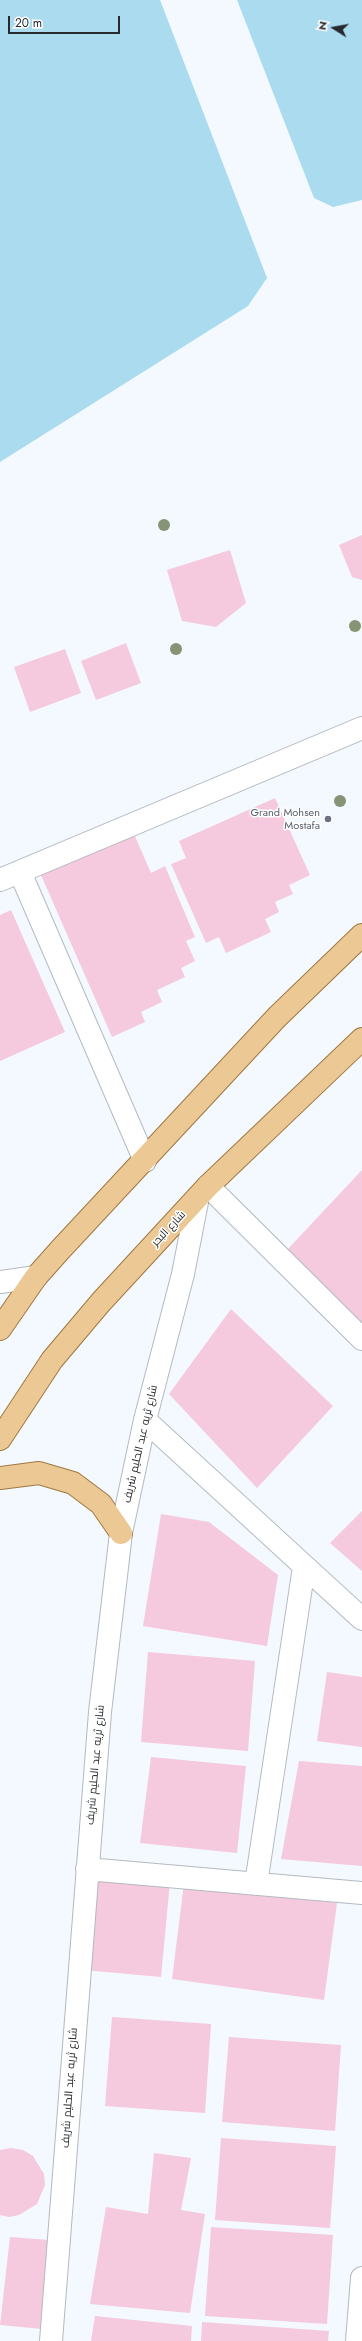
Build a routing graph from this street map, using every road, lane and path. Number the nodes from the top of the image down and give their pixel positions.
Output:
1 (362, 728) edge
2 (20, 872) junction
3 (0, 880) edge
4 (362, 935) edge
5 (362, 1039) edge
6 (145, 1161) junction
7 (203, 1192) junction
8 (36, 1277) junction
9 (0, 1282) edge
10 (0, 1329) edge
11 (362, 1339) edge
12 (145, 1420) junction
13 (0, 1439) edge
14 (0, 1478) edge
15 (121, 1533) junction
16 (304, 1567) junction
17 (362, 1619) edge
18 (87, 1870) junction
19 (256, 1884) junction
20 (362, 1894) edge
21 (362, 2278) edge
22 (51, 2341) edge
23 (357, 2341) edge

1 - 2 street
2 - 3 street
2 - 6 street
4 - 6 main road
5 - 7 main road, شارع البحر
6 - 8 main road
7 - 11 street
7 - 12 street, شارع ثريه عبد الحليم شريف
7 - 13 main road, شارع البحر
8 - 9 street
8 - 10 main road
12 - 15 street, شارع ثريه عبد الحليم شريف
12 - 16 street
14 - 15 main road
15 - 18 street, شارع ثريه عبد الحليم شريف
16 - 17 street
16 - 19 street
18 - 19 street
18 - 22 street, شارع ثريه عبد الحليم شريف
19 - 20 street
21 - 23 street

